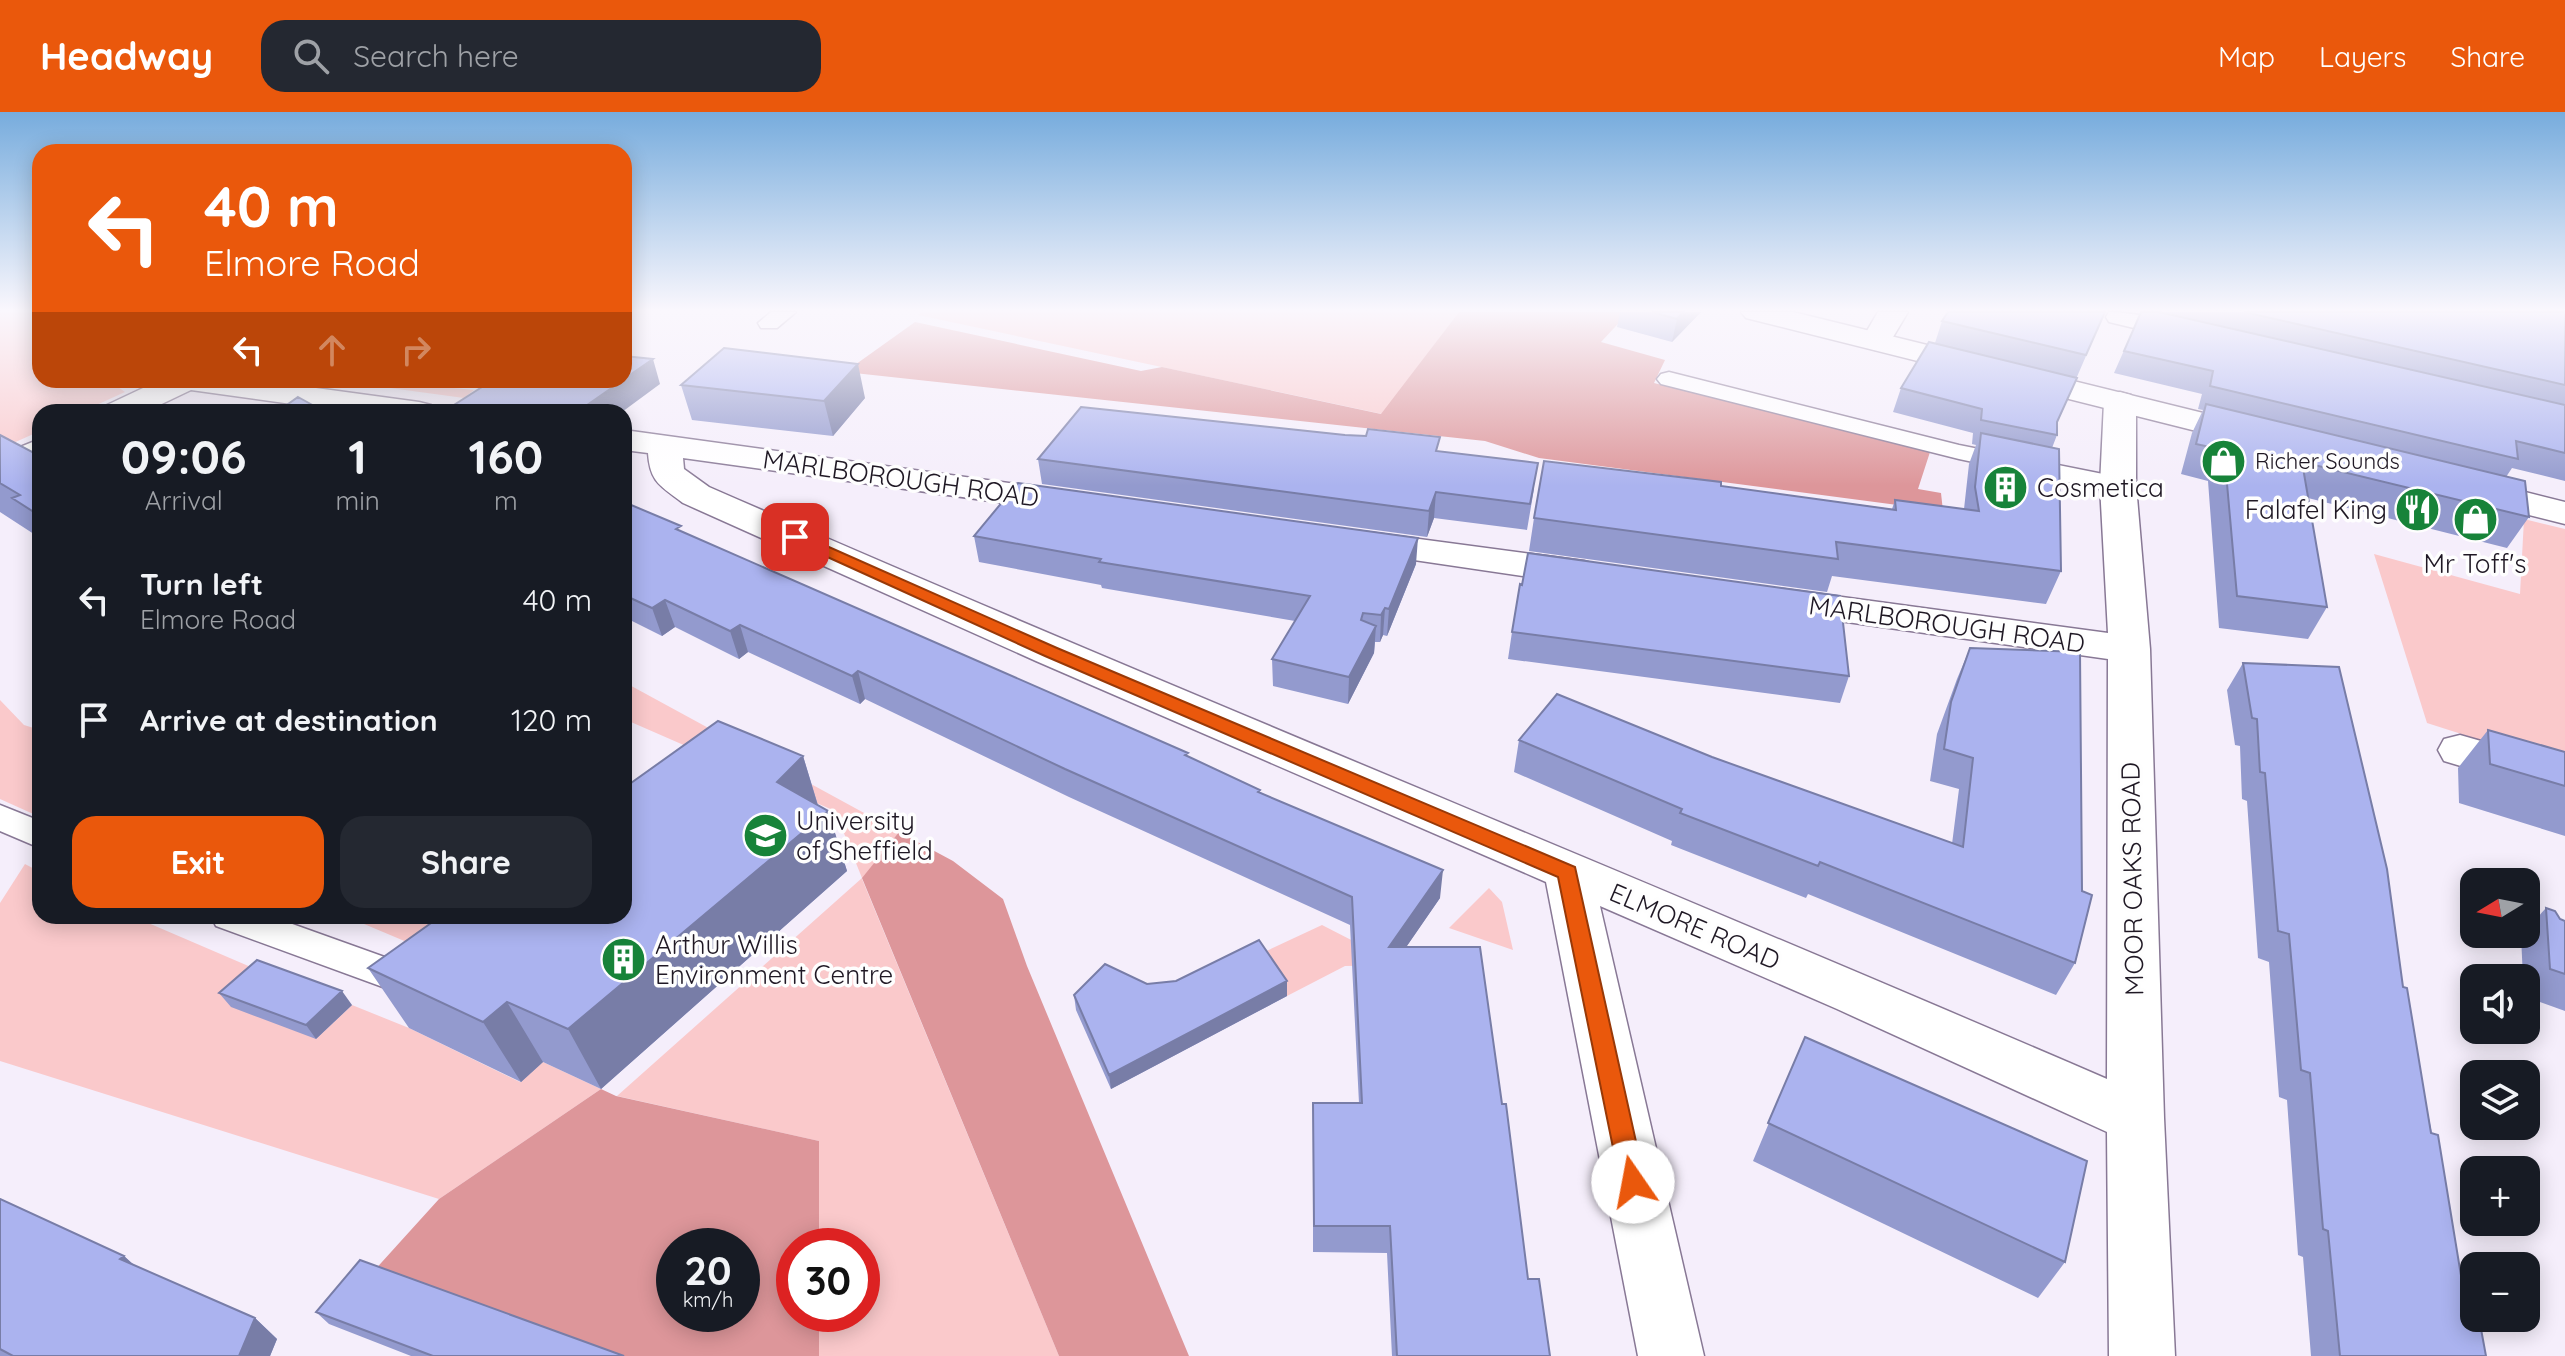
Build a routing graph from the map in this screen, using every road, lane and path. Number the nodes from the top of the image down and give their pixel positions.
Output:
1 (1992, 370) edge
2 (1669, 379) dead end
3 (170, 388) edge
4 (245, 388) edge
5 (2120, 402) junction
6 (136, 404) edge
7 (361, 404) edge
8 (644, 443) edge
9 (2283, 443) edge
10 (32, 453) edge
11 (0, 468) edge
12 (2446, 483) edge
13 (2118, 485) junction
14 (1096, 505) edge
15 (2565, 513) edge
16 (1331, 538) edge
17 (1612, 577) edge
18 (1753, 597) edge
19 (2129, 649) junction
20 (2460, 750) dead end
21 (2565, 781) edge
22 (0, 817) edge
23 (32, 832) edge
24 (1568, 872) junction
25 (251, 924) edge
26 (391, 975) edge
27 (2135, 1118) junction
28 (1671, 1356) edge
29 (2142, 1356) edge

1 - 5 street
2 - 13 lane
3 - 6 street
4 - 7 street
5 - 9 street
5 - 13 street, MOOR OAKS ROAD
8 - 14 street, MARLBOROUGH ROAD
8 - 24 street, ELMORE ROAD
10 - 11 street
12 - 15 street
13 - 19 street, MOOR OAKS ROAD
16 - 17 street
18 - 19 street, MARLBOROUGH ROAD
19 - 27 street, MOOR OAKS ROAD
20 - 21 street
22 - 23 lane
24 - 27 street, ELMORE ROAD
24 - 28 street
25 - 26 lane
27 - 29 street, MOOR OAKS ROAD

